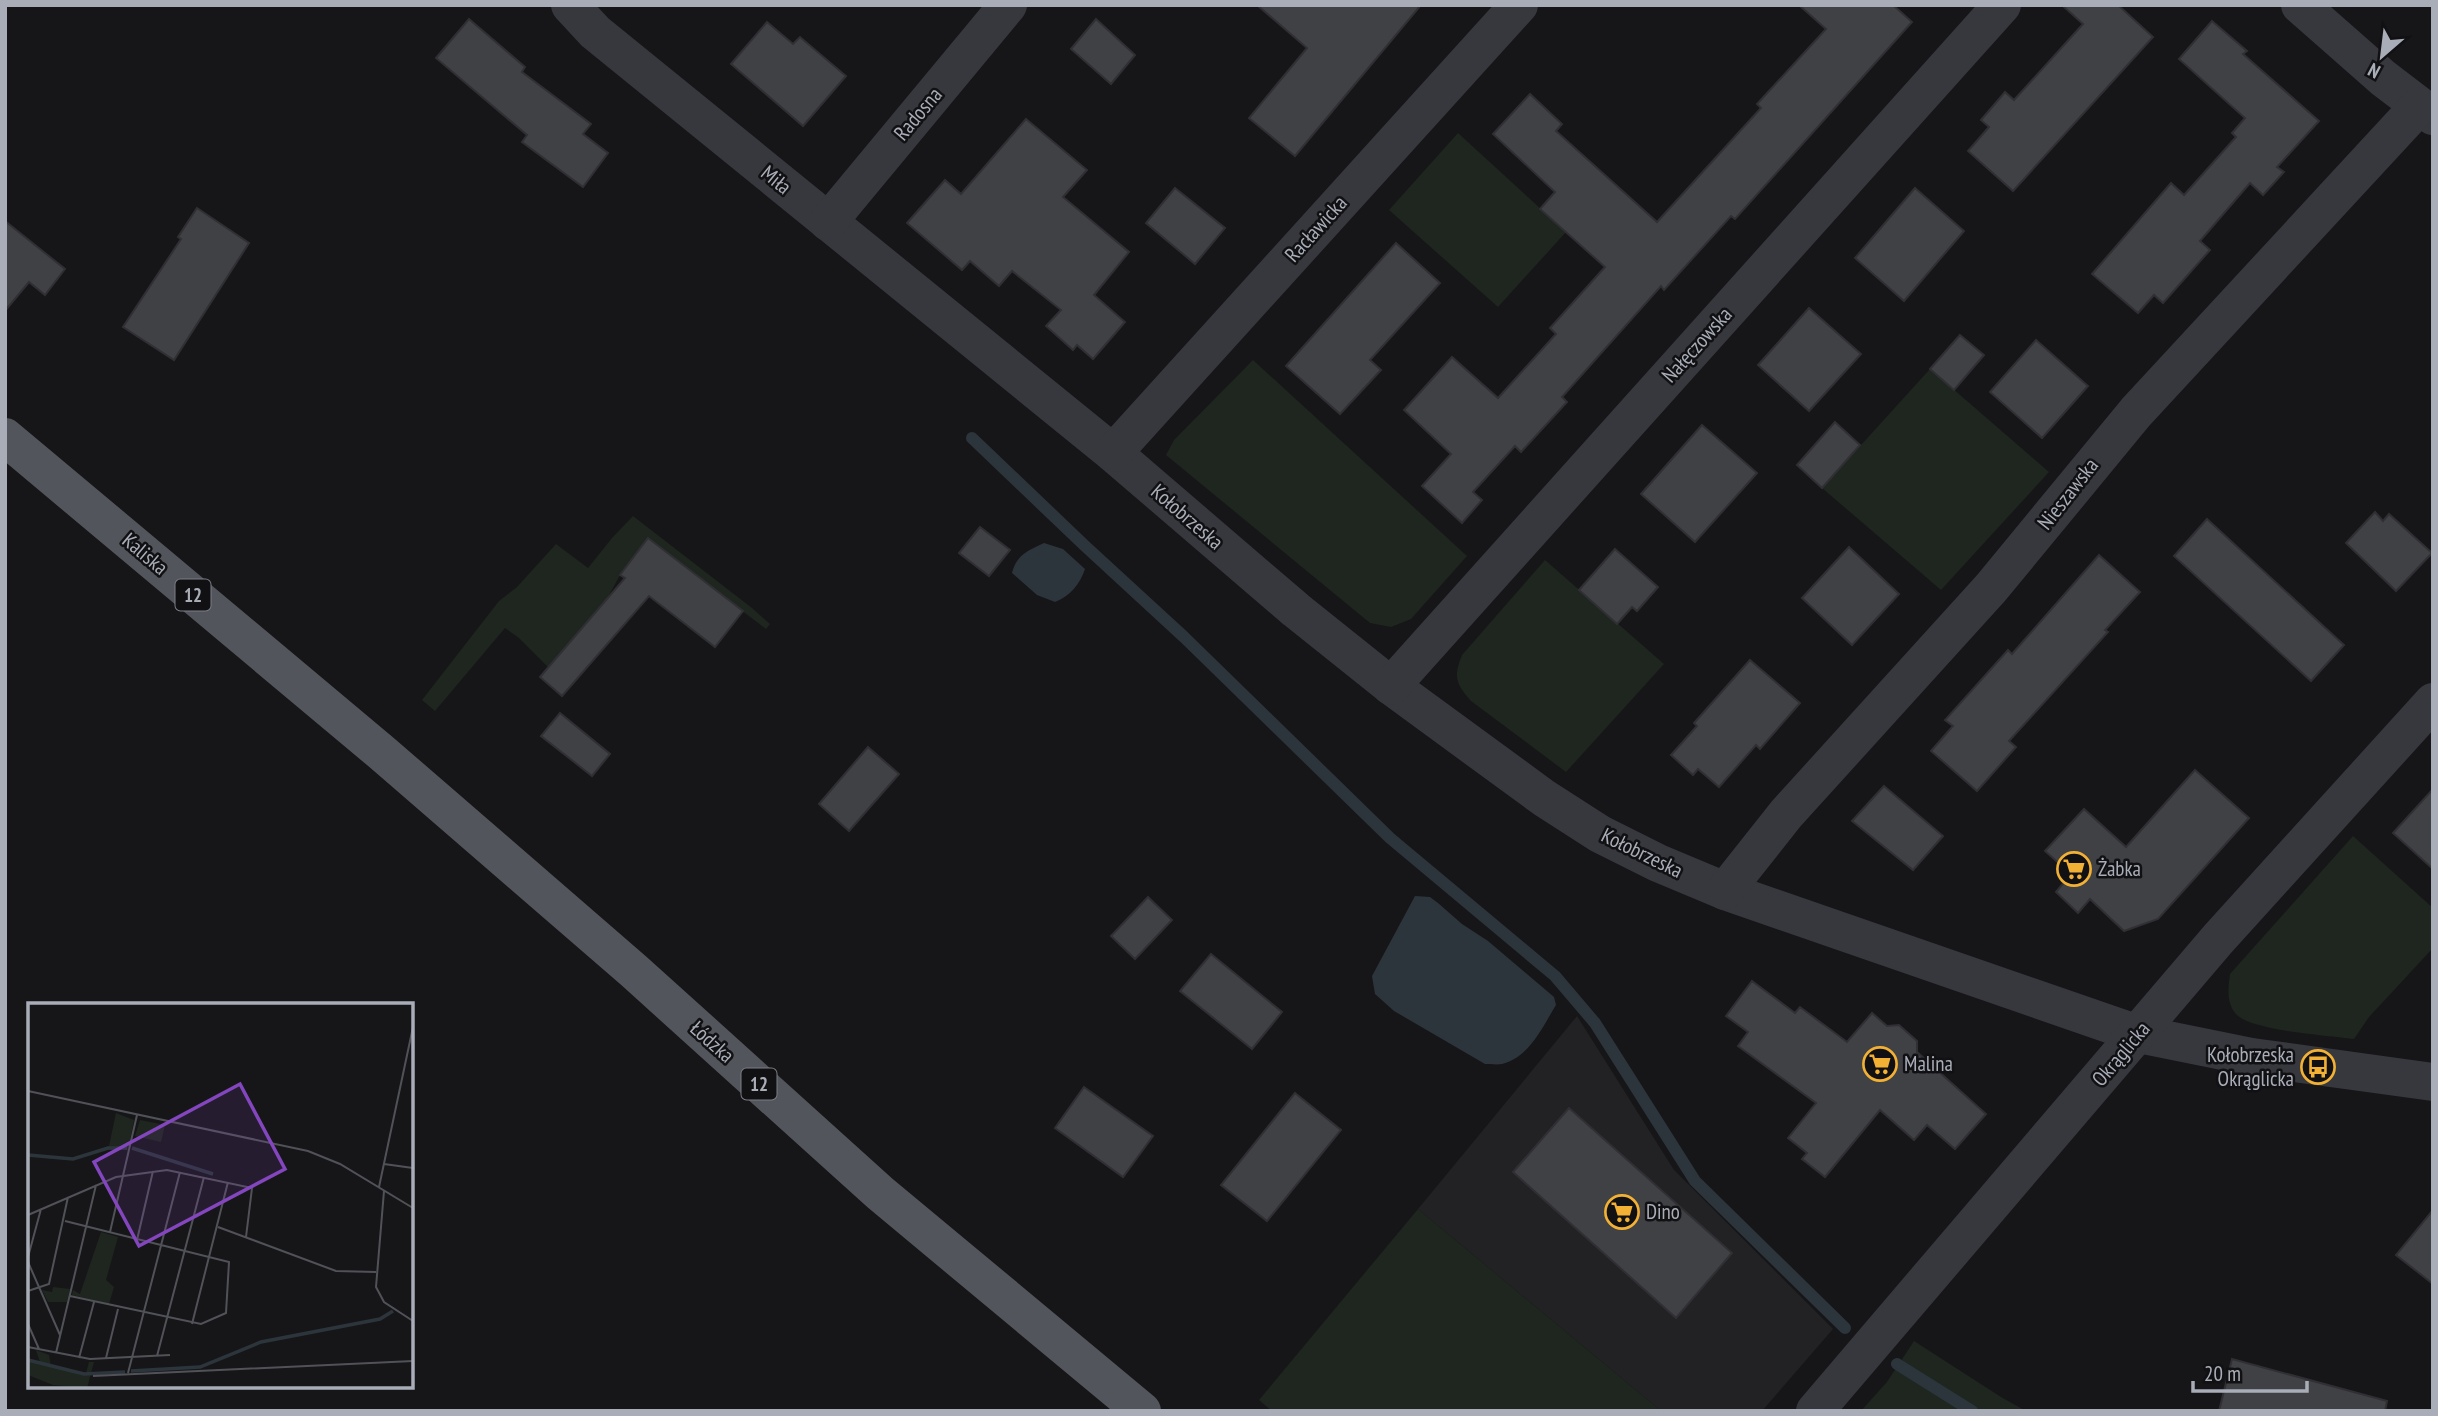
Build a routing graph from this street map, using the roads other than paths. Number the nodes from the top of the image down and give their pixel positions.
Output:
1 (570, 5) edge
2 (1008, 5) edge
3 (1519, 5) edge
4 (2002, 5) edge
5 (2300, 5) edge
6 (2426, 111) edge
7 (828, 222) junction
8 (986, 352) joint
9 (5, 438) edge
10 (1113, 453) junction
11 (1391, 685) junction
12 (2433, 702) edge
13 (381, 752) joint
14 (1725, 891) junction
15 (2138, 1034) junction
16 (2433, 1082) edge
17 (1142, 1411) edge
18 (1815, 1411) edge

1 - 7 street, Miła
2 - 7 street, Radosna
3 - 10 street, Racławicka
4 - 11 street, Nałęczowska
5 - 6 street
6 - 14 street, Nieszawska
7 - 8 street, Miła
8 - 10 street, Kołobrzeska
9 - 13 main road, Kaliska / 12
10 - 11 street, Kołobrzeska
11 - 14 street, Kołobrzeska
12 - 15 street, Okrąglicka
13 - 17 main road, Łódzka / 12
14 - 15 street, Kołobrzeska
15 - 16 street, Kołobrzeska
15 - 18 street, Okrąglicka

